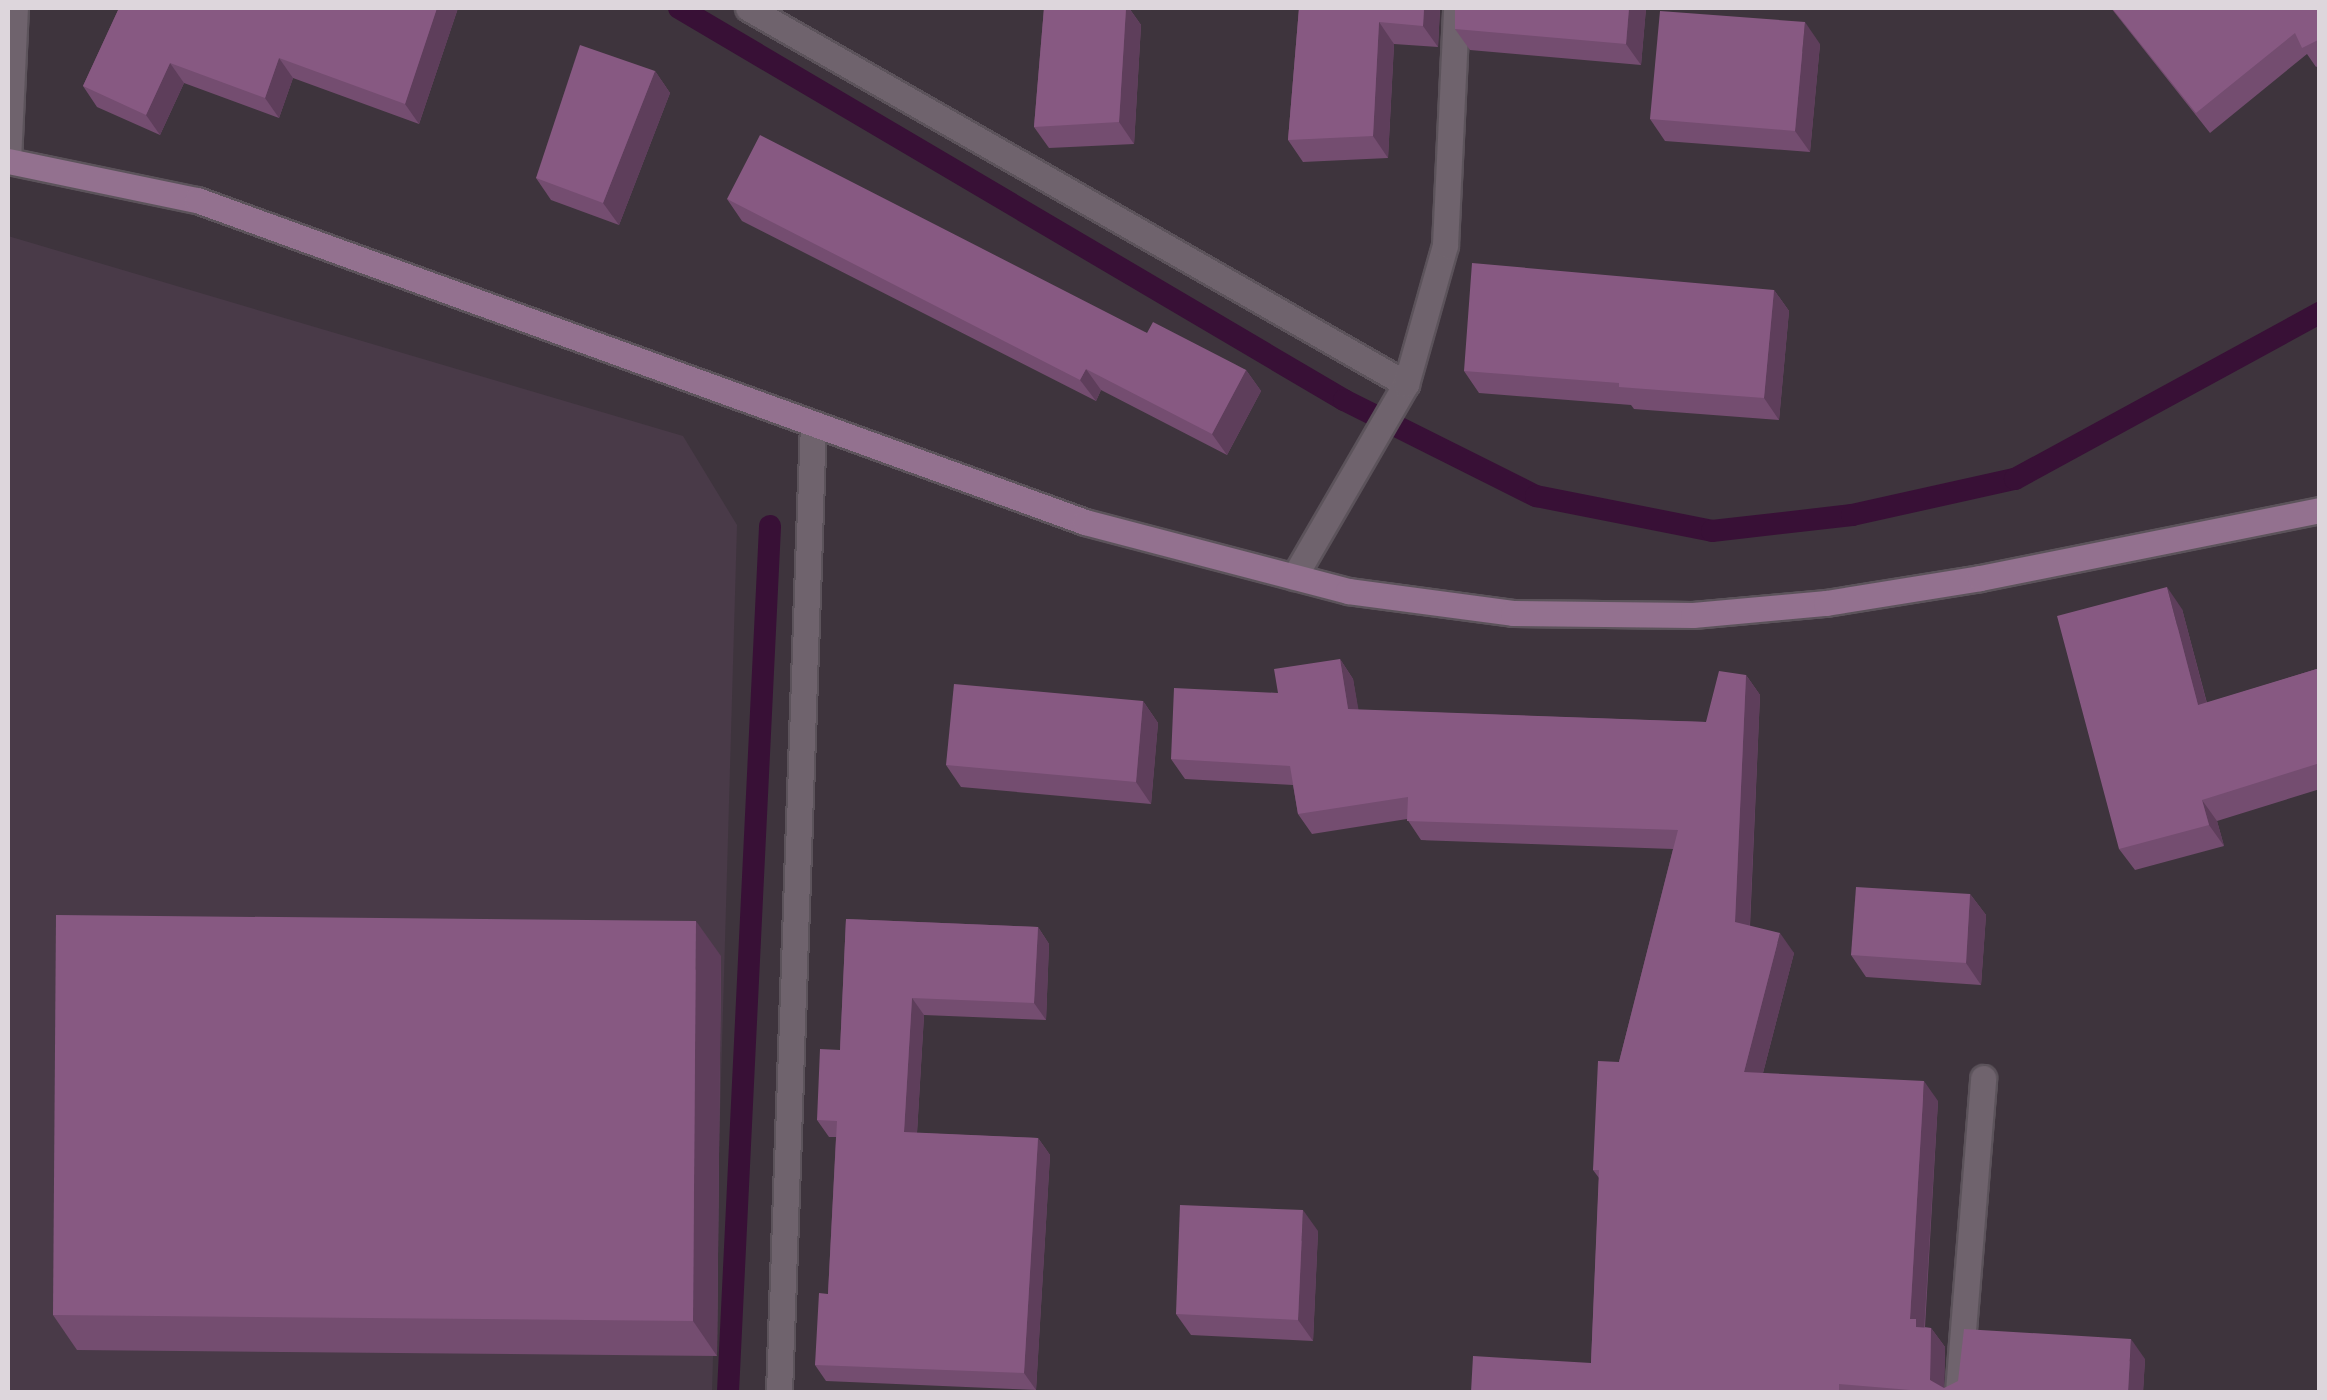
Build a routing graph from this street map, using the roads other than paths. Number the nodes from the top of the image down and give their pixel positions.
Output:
1 (15, 8) edge
2 (748, 8) edge
3 (1456, 8) edge
4 (8, 160) edge
5 (1404, 389) junction
6 (812, 424) junction
7 (2320, 510) edge
8 (1294, 577) junction
9 (1984, 1078) dead end
10 (779, 1392) edge
11 (1958, 1392) edge

1 - 4 street
2 - 5 street
3 - 5 street
4 - 6 street
5 - 8 street
6 - 8 street
6 - 10 street
7 - 8 street
9 - 11 street

